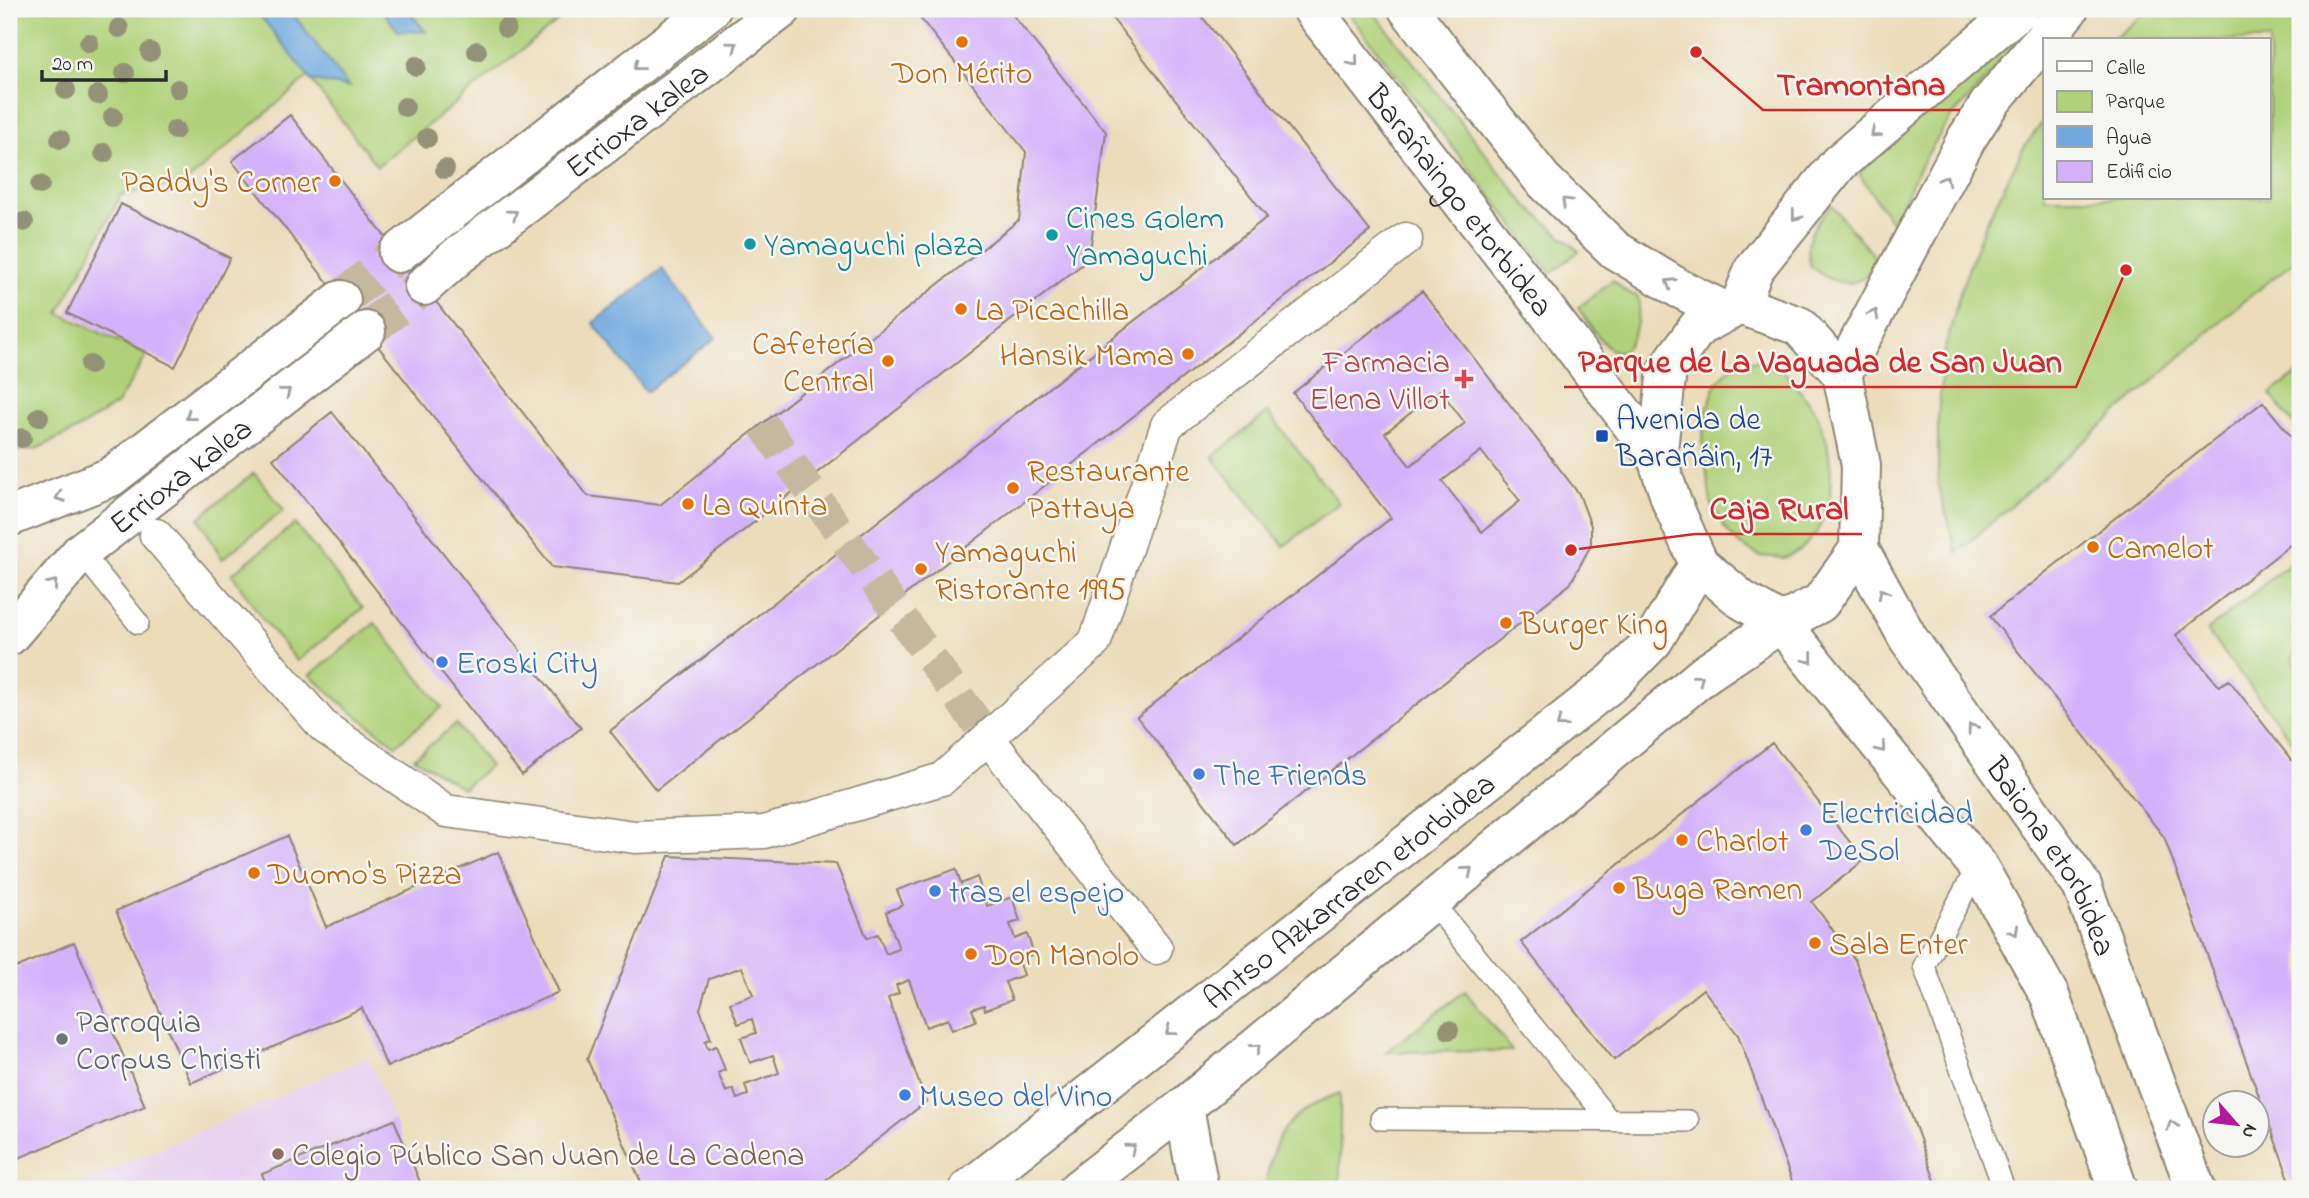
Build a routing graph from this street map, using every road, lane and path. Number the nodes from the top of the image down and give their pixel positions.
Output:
1 (711, 9) edge
2 (782, 9) edge
3 (1312, 9) edge
4 (1408, 9) edge
5 (2020, 9) edge
6 (2069, 9) edge
7 (2045, 38) edge
8 (2043, 40) edge
9 (1406, 239) dead end
10 (398, 253) tunnel mouth
11 (424, 286) tunnel mouth
12 (341, 300) tunnel mouth
13 (1733, 308) junction
14 (366, 331) tunnel mouth
15 (1842, 374) junction
16 (1657, 458) junction
17 (9, 517) edge
18 (156, 535) dead end
19 (1859, 549) junction
20 (80, 552) junction
21 (1699, 564) junction
22 (138, 623) dead end
23 (1781, 623) junction
24 (9, 636) edge
25 (988, 738) junction
26 (1978, 866) junction
27 (1431, 901) junction
28 (1156, 948) dead end
29 (1184, 1107) junction
30 (1381, 1119) dead end
31 (1609, 1120) junction
32 (1688, 1121) dead end
33 (969, 1189) edge
34 (1078, 1189) edge
35 (1199, 1189) edge
36 (2004, 1189) edge
37 (2118, 1189) edge
38 (2196, 1189) edge

1 -> 10 street, Errioxa kalea
11 -> 2 street, Errioxa kalea
3 -> 16 street, Barañaingo etorbidea
13 -> 4 street
5 -> 13 street
7 -> 6 street
15 -> 8 street
9 - 25 street
12 -> 17 street, Errioxa kalea
13 - 15 street
13 - 16 street
20 -> 14 street, Errioxa kalea
15 - 19 street
16 - 21 street
18 - 25 street
19 - 23 street, Antso Azkarraren etorbidea
38 -> 19 street, Baiona etorbidea
20 - 22 lane
24 -> 20 street, Errioxa kalea
21 - 23 street
21 -> 33 street, Antso Azkarraren etorbidea
23 -> 26 street, Baiona etorbidea
27 -> 23 street, Antso Azkarraren etorbidea
25 - 28 street
26 - 36 lane
26 -> 37 street, Baiona etorbidea
29 -> 27 street, Antso Azkarraren etorbidea
27 - 31 lane
34 -> 29 street, Antso Azkarraren etorbidea
29 - 35 street
30 - 31 lane
31 - 32 lane

